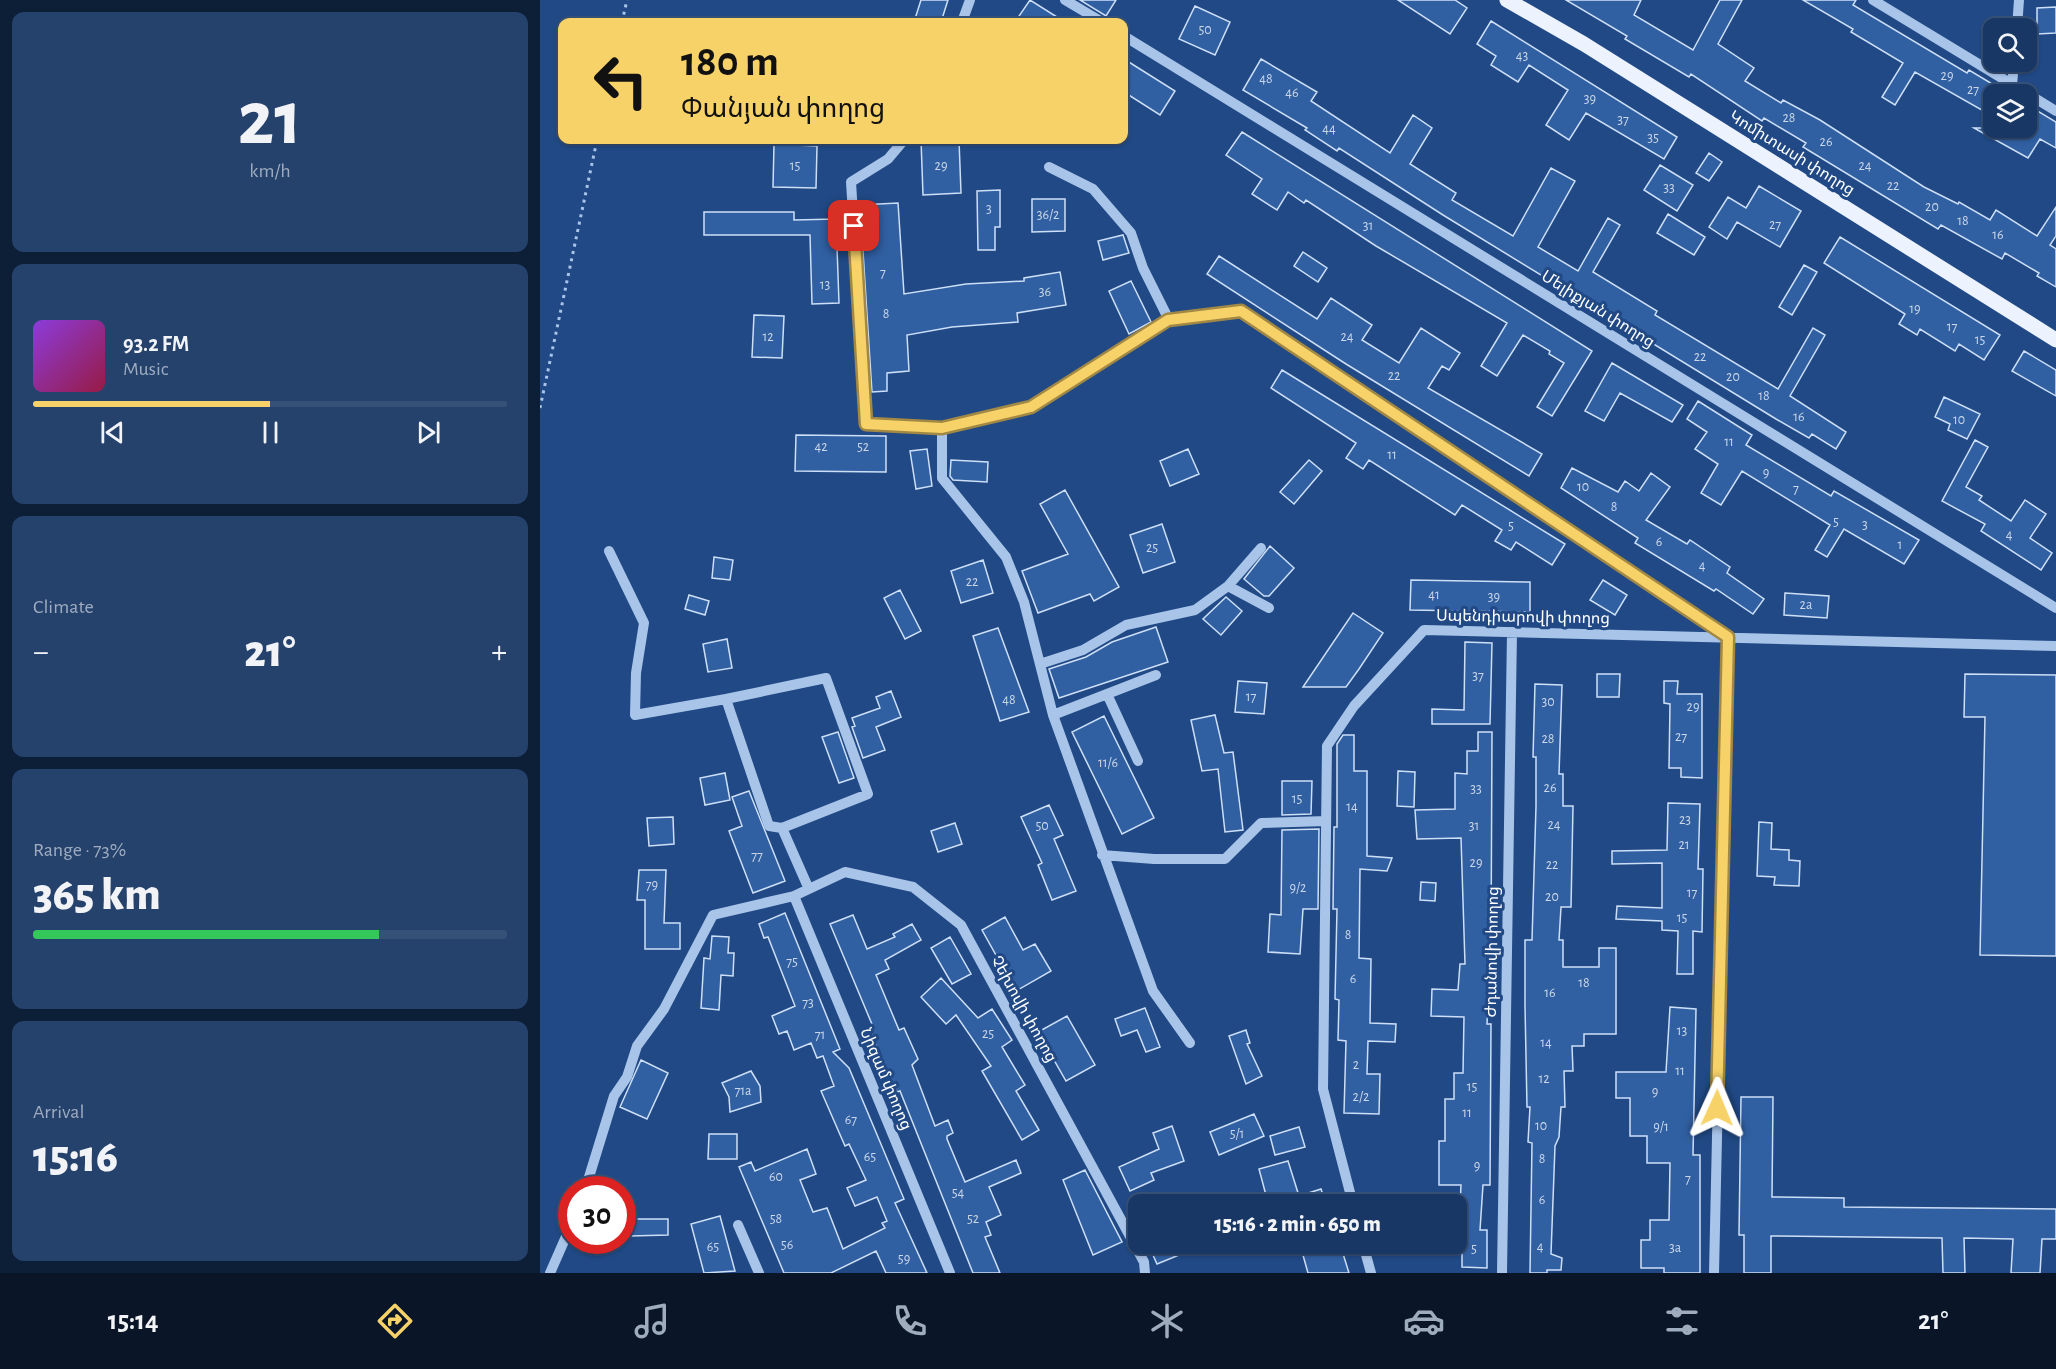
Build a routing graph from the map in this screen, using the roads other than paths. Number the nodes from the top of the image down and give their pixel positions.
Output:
1 (970, 0) edge
2 (1065, 0) edge
3 (1508, 0) edge
4 (1873, 0) edge
5 (2019, 0) edge
6 (963, 18) edge
7 (1095, 18) edge
8 (2018, 18) edge
9 (1128, 38) edge
10 (2010, 84) edge
11 (2037, 100) edge
12 (2056, 111) edge
13 (901, 144) edge
14 (1049, 167) dead end
15 (1168, 320) junction
16 (2056, 340) edge
17 (942, 428) junction
18 (1261, 548) dead end
19 (609, 551) dead end
20 (1228, 586) junction
21 (1269, 608) dead end
22 (2056, 608) edge
23 (1512, 632) junction
24 (1728, 637) junction
25 (2056, 646) edge
26 (1040, 664) junction
27 (1156, 675) dead end
28 (1107, 694) junction
29 (726, 699) junction
30 (1053, 715) junction
31 (1138, 761) dead end
32 (1326, 821) junction
33 (783, 828) junction
34 (1102, 855) junction
35 (808, 887) junction
36 (794, 896) junction
37 (1190, 1043) dead end
38 (589, 1176) edge
39 (1350, 1194) edge
40 (738, 1225) dead end
41 (558, 1254) edge
42 (1366, 1254) edge
43 (550, 1273) edge
44 (759, 1273) edge
45 (950, 1273) edge
46 (1145, 1273) edge
47 (1371, 1273) edge
48 (1502, 1273) edge
49 (1713, 1273) edge

1 - 6 street
2 - 7 street
3 - 16 main road, Կոմիտասի փողոց
4 - 10 street
5 - 8 street
9 - 22 street, Մելիքյան փողոց
11 - 12 street
13 - 17 street
14 - 15 street
15 - 17 street
15 - 24 street
17 - 26 street
18 - 20 street
19 - 29 street
20 - 21 street
20 - 26 street
23 - 24 street, Սպենդիարովի փողոց
23 - 32 street, Սպենդիարովի փողոց
23 - 48 street, Ժդանովի փողոց
24 - 25 street, Սպենդիարովի փողոց
24 - 49 street
26 - 30 street
27 - 28 street
28 - 30 street
28 - 31 street
29 - 33 street
29 - 33 street
30 - 34 street
32 - 34 street
32 - 39 street, Սպենդիարովի փողոց
33 - 35 street
34 - 37 street
35 - 36 street, Չեխովի փողոց
35 - 46 street, Չեխովի փողոց
36 - 38 street, Չեխովի փողոց
36 - 45 street, Նիզամ փողոց
40 - 44 street
41 - 43 street
42 - 47 street

